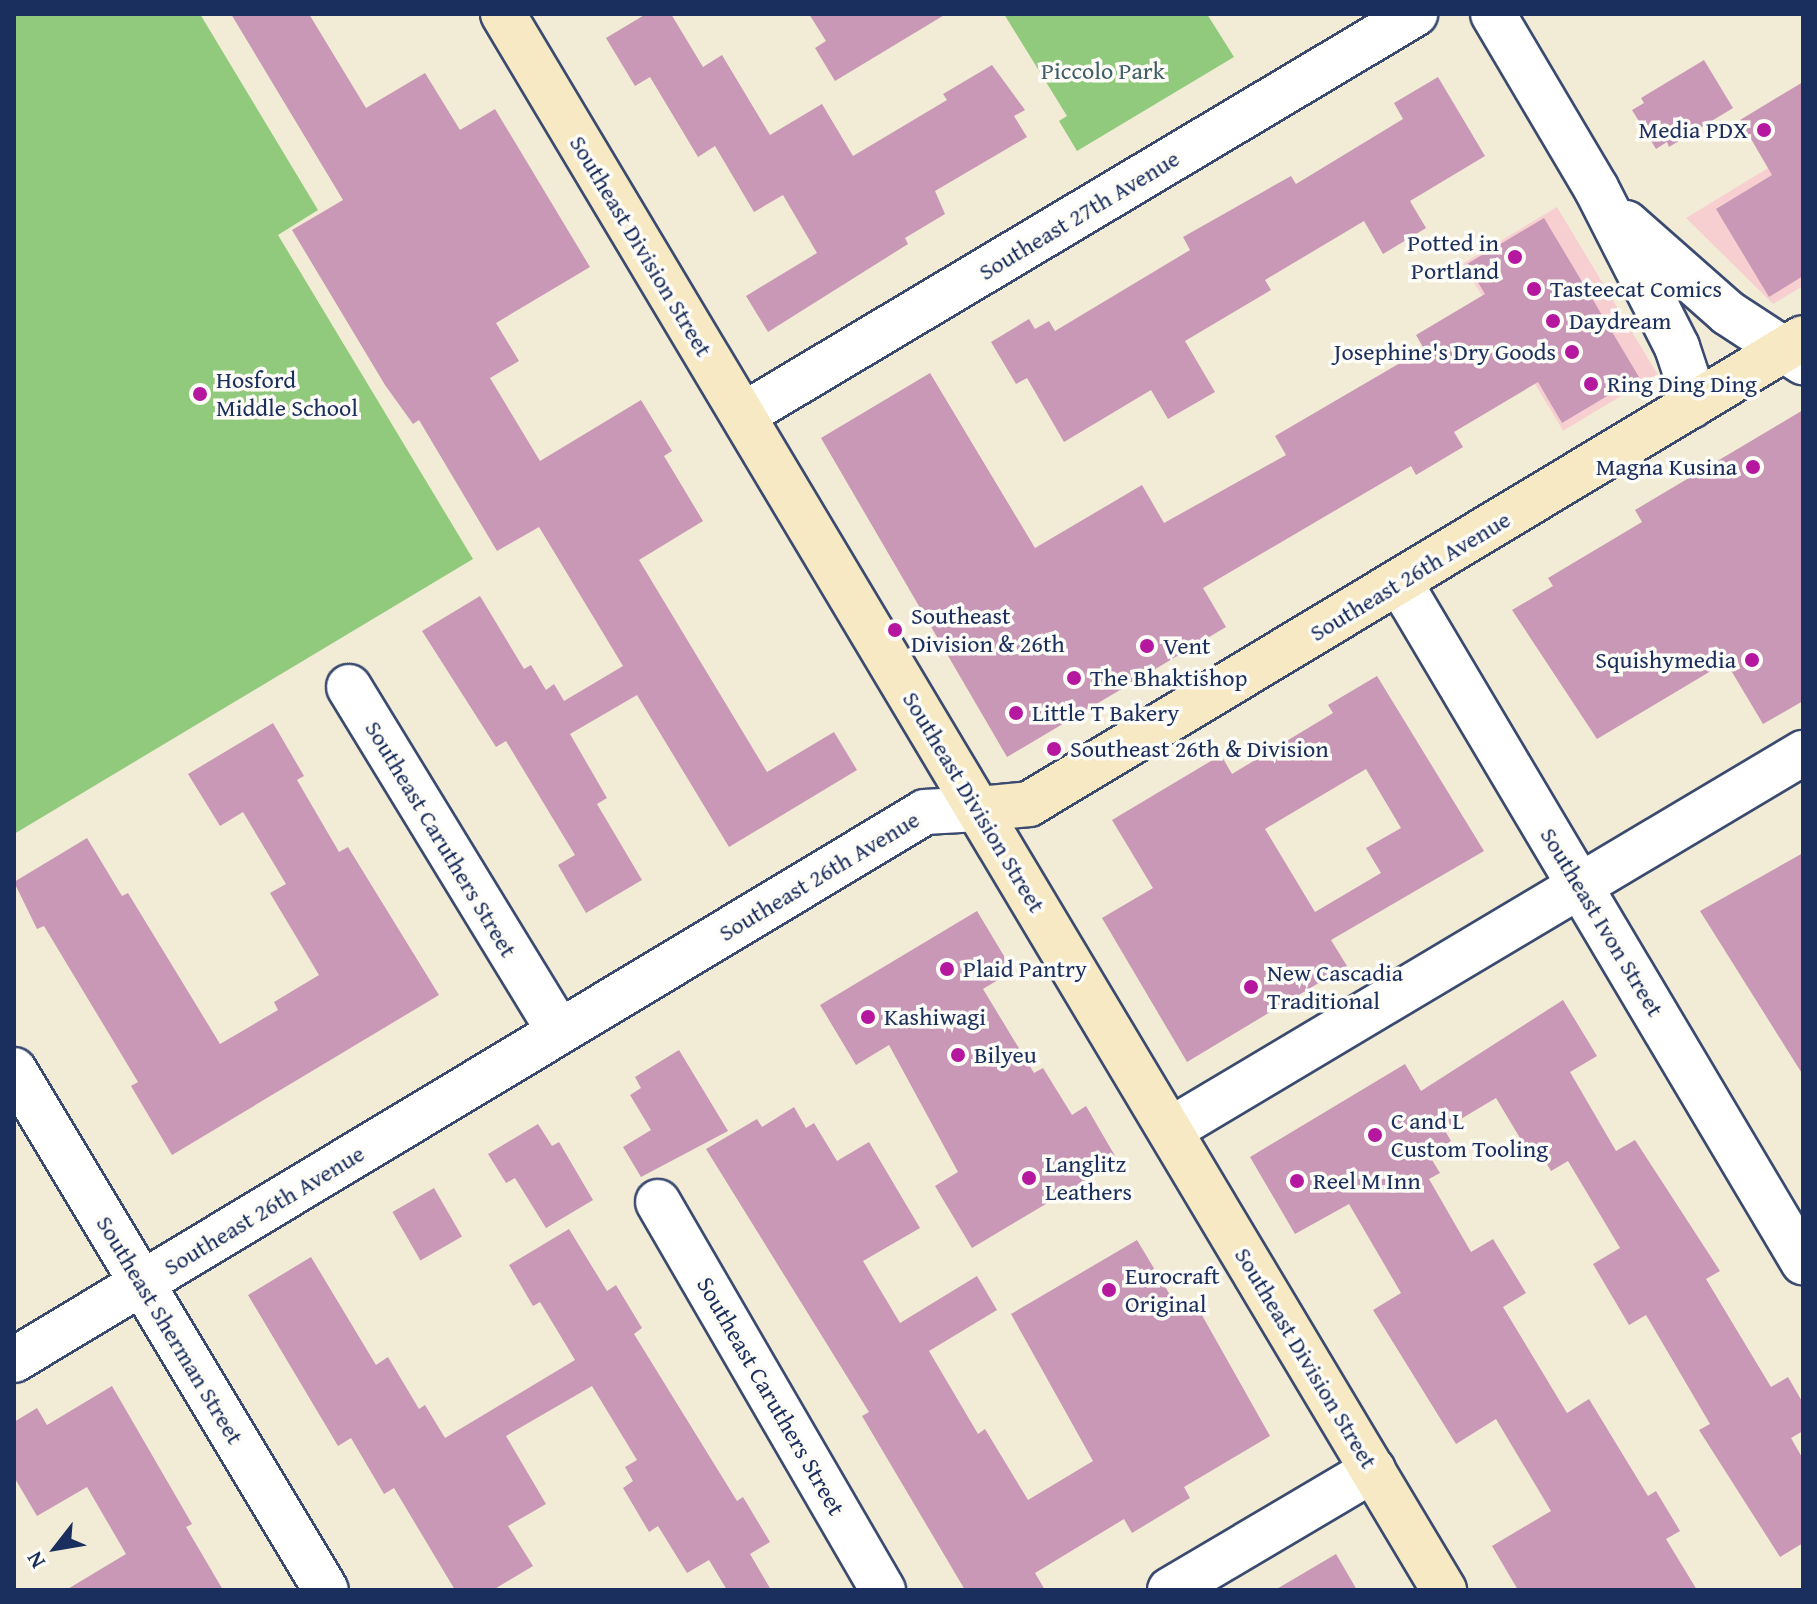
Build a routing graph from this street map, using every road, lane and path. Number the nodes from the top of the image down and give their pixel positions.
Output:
1 (503, 14) edge
2 (1415, 14) edge
3 (1493, 14) edge
4 (1596, 188) junction
5 (1797, 350) edge
6 (1691, 406) junction
7 (743, 415) junction
8 (1400, 583) junction
9 (349, 687) dead end
10 (1803, 753) edge
11 (978, 809) junction
12 (1581, 886) junction
13 (559, 1031) junction
14 (14, 1070) edge
15 (1170, 1130) junction
16 (658, 1202) dead end
17 (1803, 1262) edge
18 (142, 1283) junction
19 (14, 1360) edge
20 (1373, 1470) junction
21 (326, 1590) edge
22 (883, 1590) edge
23 (1170, 1590) edge
24 (1444, 1590) edge

1 - 7 main road, Southeast Division Street
2 - 7 street, Southeast 27th Avenue
3 - 4 street
4 - 5 street
4 - 6 street
5 - 6 main road, Southeast 26th Avenue
6 - 8 main road, Southeast 26th Avenue
7 - 11 main road, Southeast Division Street
8 - 11 main road, Southeast 26th Avenue
8 - 12 street, Southeast Ivon Street
9 - 13 street, Southeast Caruthers Street
10 - 12 street
11 - 13 street, Southeast 26th Avenue
11 - 15 main road, Southeast Division Street
12 - 15 street
12 - 17 street, Southeast Ivon Street
13 - 18 street, Southeast 26th Avenue
14 - 18 street, Southeast Sherman Street
15 - 20 main road, Southeast Division Street
16 - 22 street, Southeast Caruthers Street
18 - 19 street, Southeast 26th Avenue
18 - 21 street, Southeast Sherman Street
20 - 23 street
20 - 24 main road, Southeast Division Street

